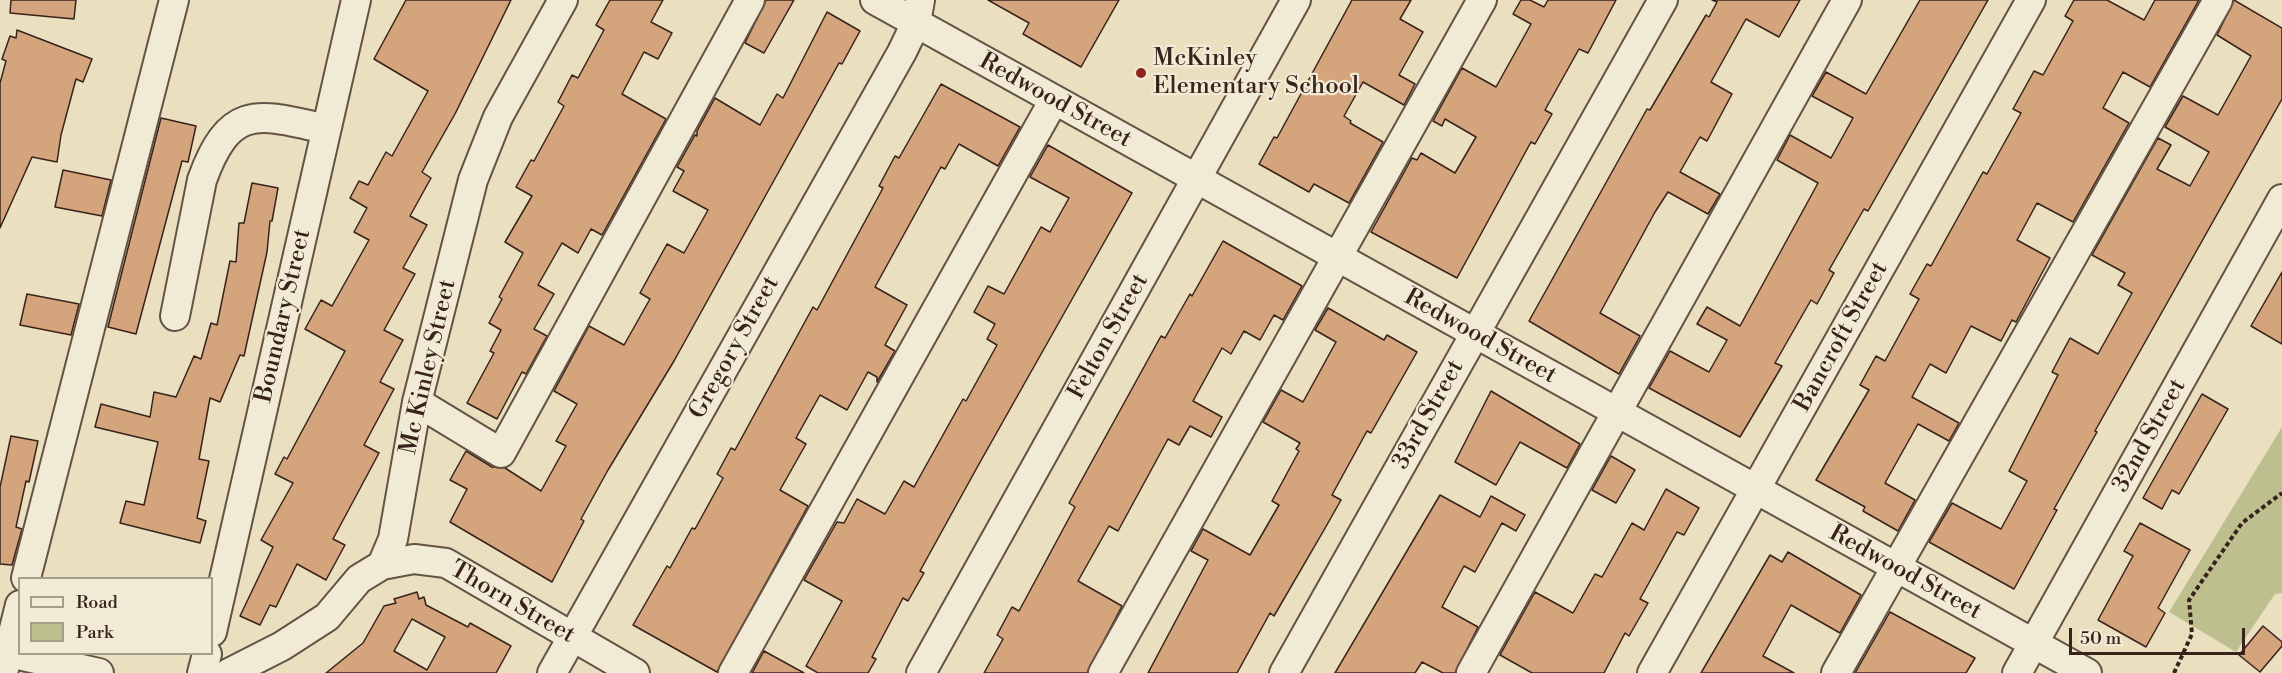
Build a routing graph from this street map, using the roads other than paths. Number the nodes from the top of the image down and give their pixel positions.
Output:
1 (174, 0) edge
2 (356, 0) edge
3 (563, 0) edge
4 (750, 0) edge
5 (874, 0) edge
6 (1296, 0) edge
7 (1482, 0) edge
8 (1663, 0) edge
9 (1847, 0) edge
10 (2031, 0) edge
11 (2218, 0) edge
12 (918, 12) edge
13 (1054, 100) junction
14 (326, 129) junction
15 (1196, 181) junction
16 (2282, 199) edge
17 (1337, 258) junction
18 (175, 316) dead end
19 (1474, 334) junction
20 (417, 402) junction
21 (1617, 413) junction
22 (1755, 489) junction
23 (382, 565) junction
24 (1895, 567) junction
25 (27, 577) edge
26 (18, 611) edge
27 (213, 628) edge
28 (572, 638) junction
29 (2034, 644) junction
30 (207, 655) edge
31 (3, 659) edge
32 (99, 673) edge
33 (202, 673) edge
34 (229, 673) edge
35 (552, 673) edge
36 (634, 673) edge
37 (733, 673) edge
38 (921, 673) edge
39 (1102, 673) edge
40 (1284, 673) edge
41 (1471, 673) edge
42 (1652, 673) edge
43 (1836, 673) edge
44 (2018, 673) edge
45 (2087, 673) edge

1 - 25 street
2 - 14 street, Boundary Street
3 - 20 street, Mc Kinley Street
4 - 20 street
5 - 12 street, Redwood Street
6 - 15 street, Felton Street
7 - 17 street
8 - 19 street, 33rd Street
9 - 21 street
10 - 22 street, Bancroft Street
11 - 24 street
12 - 13 street, Redwood Street
12 - 28 street, Gregory Street
13 - 15 street, Redwood Street
13 - 37 street
14 - 18 street
14 - 27 street, Boundary Street
15 - 17 street, Redwood Street
15 - 38 street, Felton Street
16 - 29 street, 32nd Street
17 - 19 street, Redwood Street
17 - 39 street
19 - 21 street, Redwood Street
19 - 40 street, 33rd Street
20 - 23 street, Mc Kinley Street
21 - 22 street, Redwood Street
21 - 41 street
22 - 24 street, Redwood Street
22 - 42 street, Bancroft Street
23 - 28 street, Thorn Street
23 - 34 street
24 - 29 street, Redwood Street
24 - 43 street
26 - 31 street
28 - 35 street, Gregory Street
28 - 36 street, Thorn Street
29 - 44 street, 32nd Street
29 - 45 street, Redwood Street
30 - 33 street
31 - 32 street

